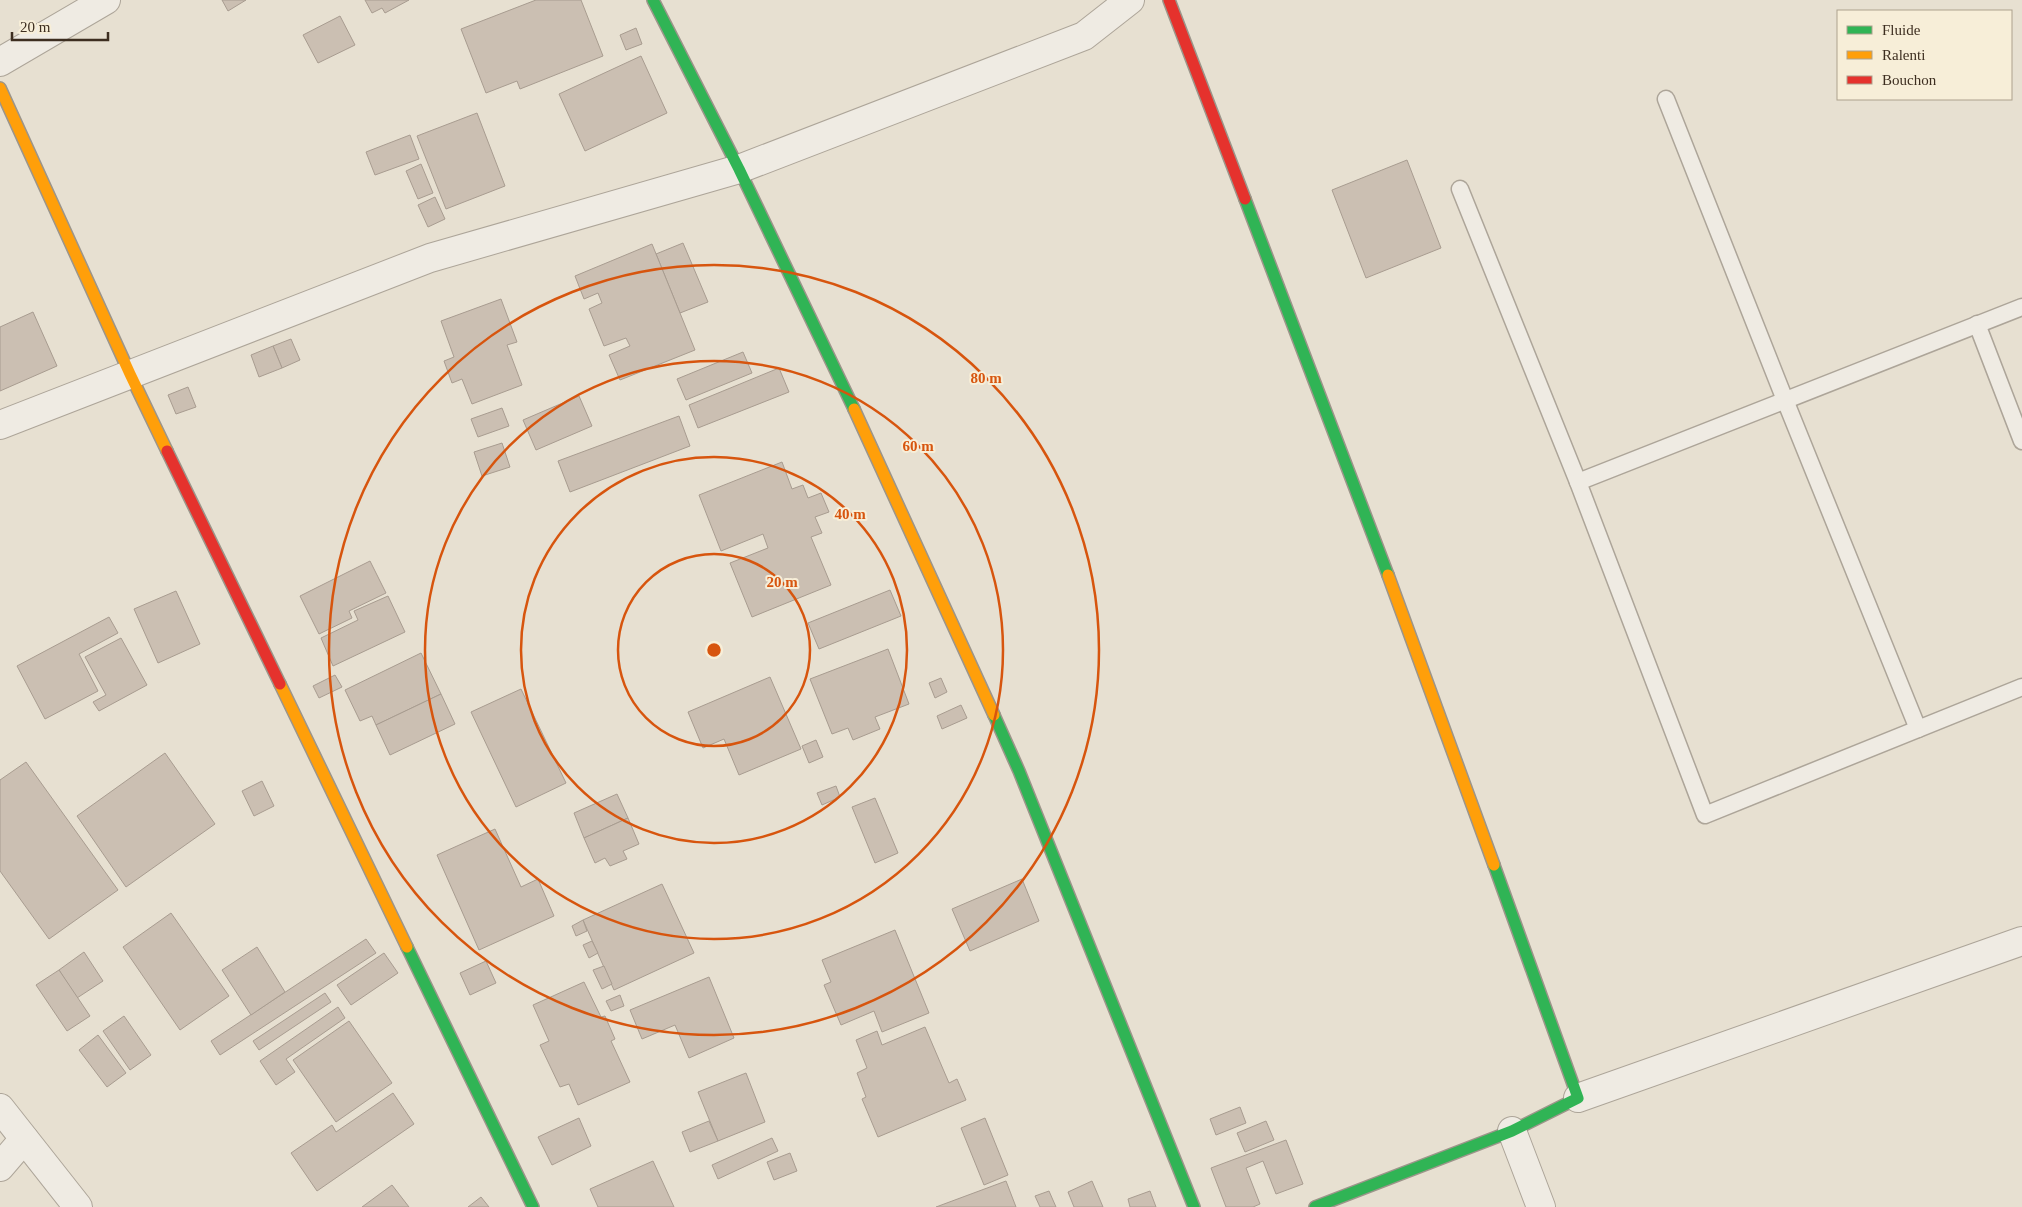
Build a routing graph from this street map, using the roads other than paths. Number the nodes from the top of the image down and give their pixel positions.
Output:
1 (106, 0) edge
2 (653, 0) edge
3 (1130, 0) edge
4 (1169, 0) edge
5 (0, 62) edge
6 (0, 88) edge
7 (1666, 98) dead end
8 (740, 169) junction
9 (1460, 188) dead end
10 (2022, 307) edge
11 (1977, 324) junction
12 (130, 374) junction
13 (1785, 400) junction
14 (0, 425) edge
15 (2022, 442) edge
16 (1578, 482) junction
17 (2022, 687) edge
18 (1918, 729) junction
19 (2022, 941) edge
20 (1578, 1098) junction
21 (0, 1108) edge
22 (1512, 1131) junction
23 (24, 1139) junction
24 (0, 1166) edge
25 (78, 1207) edge
26 (533, 1207) edge
27 (1194, 1207) edge
28 (1315, 1207) edge
29 (1541, 1207) edge

1 - 5 street
2 - 8 street
3 - 8 street
4 - 20 street
6 - 12 street
7 - 13 lane
8 - 12 street
8 - 27 street
9 - 16 lane
10 - 11 lane
11 - 13 lane
11 - 15 lane
12 - 14 street
12 - 26 street
13 - 16 lane
13 - 18 lane
16 - 18 lane
17 - 18 lane
19 - 20 street
20 - 22 street
21 - 23 street
22 - 28 street
22 - 29 street
23 - 24 street
23 - 25 street

